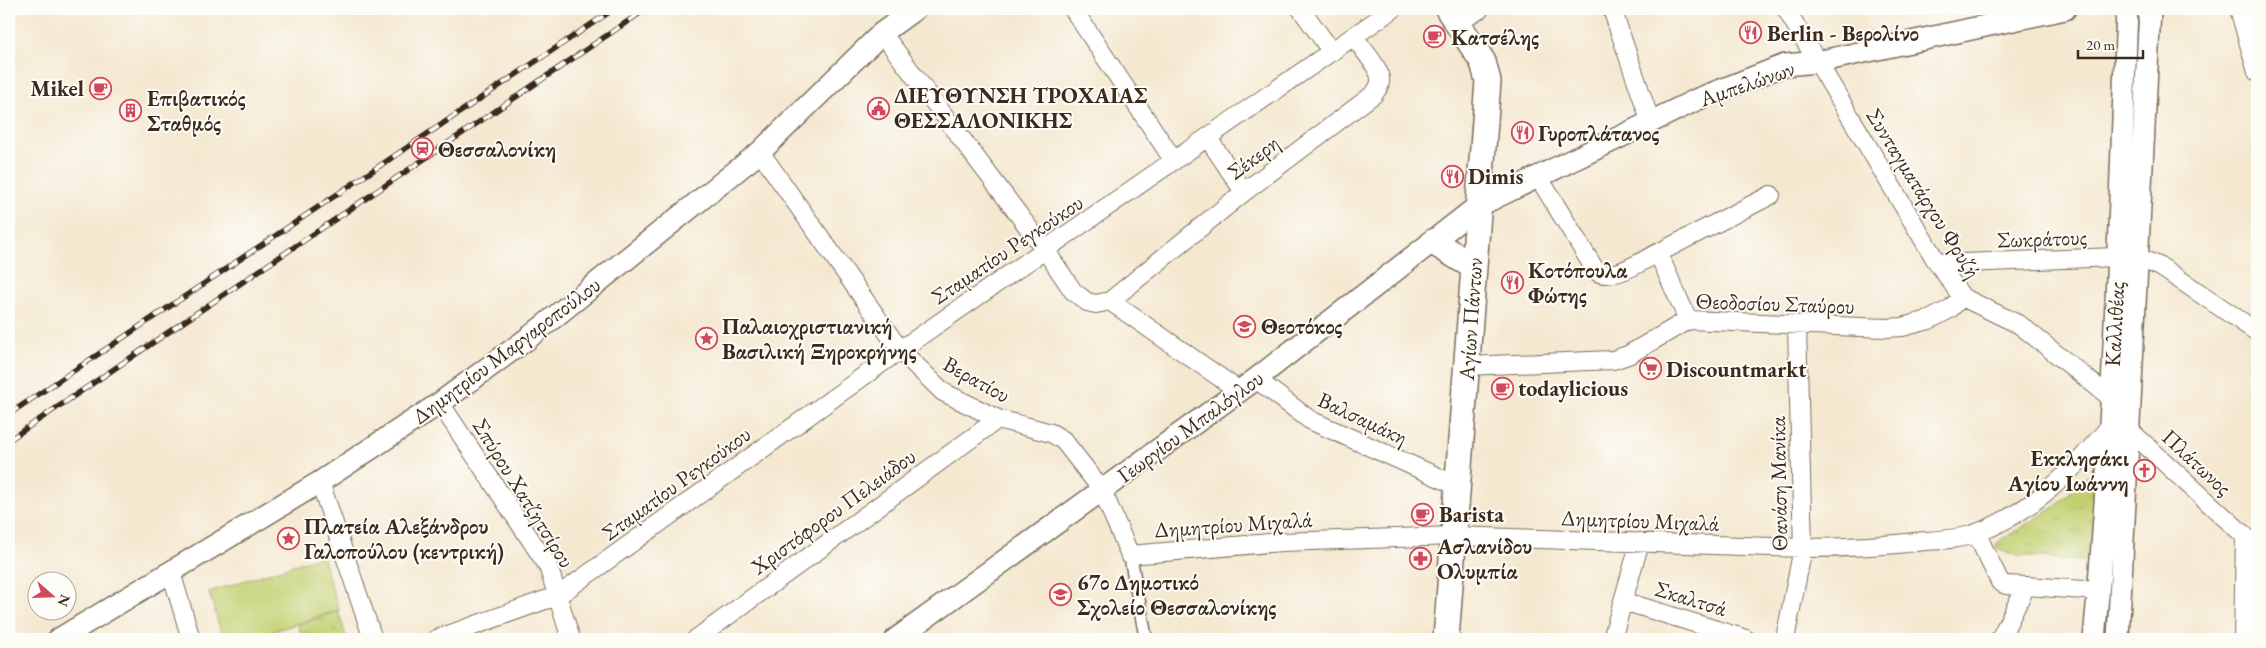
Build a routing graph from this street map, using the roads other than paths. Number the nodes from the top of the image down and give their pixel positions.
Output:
1 (915, 9) edge
2 (1073, 9) edge
3 (1301, 9) edge
4 (1393, 9) edge
5 (1480, 9) edge
6 (1612, 9) edge
7 (1786, 9) edge
8 (2065, 9) edge
9 (2127, 9) edge
10 (2150, 9) edge
11 (2240, 9) edge
12 (1453, 16) edge
13 (882, 33) junction
14 (1354, 37) junction
15 (1332, 52) junction
16 (1817, 62) junction
17 (2257, 72) edge
18 (1651, 123) junction
19 (1208, 138) junction
20 (760, 152) junction
21 (1174, 161) junction
22 (1539, 178) junction
23 (1244, 192) junction
24 (1771, 195) dead end
25 (1478, 206) junction
26 (1433, 242) junction
27 (1046, 251) junction
28 (1658, 253) junction
29 (2127, 257) junction
30 (1939, 264) junction
31 (1474, 267) junction
32 (1962, 297) junction
33 (1110, 301) junction
34 (1688, 320) junction
35 (1798, 326) junction
36 (2257, 332) edge
37 (900, 350) junction
38 (1467, 366) junction
39 (1247, 385) junction
40 (2110, 397) junction
41 (440, 403) junction
42 (998, 419) junction
43 (2118, 428) junction
44 (320, 482) junction
45 (1458, 486) junction
46 (1102, 490) junction
47 (1976, 533) junction
48 (1454, 536) junction
49 (1640, 542) junction
50 (2251, 542) edge
51 (1803, 548) junction
52 (1130, 555) junction
53 (170, 572) junction
54 (2026, 586) junction
55 (2099, 591) junction
56 (559, 595) junction
57 (1623, 602) junction
58 (59, 639) edge
59 (191, 639) edge
60 (373, 639) edge
61 (437, 639) edge
62 (571, 639) edge
63 (696, 639) edge
64 (896, 639) edge
65 (1146, 639) edge
66 (1446, 639) edge
67 (1612, 639) edge
68 (1746, 639) edge
69 (1786, 639) edge
70 (2000, 639) edge
71 (2094, 639) edge
72 (2118, 639) edge
73 (2243, 639) edge

1 - 13 street, Δημητρίου Μαργαροπούλου
2 - 21 street
3 - 15 street
4 - 14 street, Σταματίου Ρεγκούκου
5 - 12 street
6 - 18 street
7 - 16 street, Συνταγματάρχου Φρυζή
8 - 16 street, Αμπελώνων
9 - 29 street, Καλλιθέας
10 - 29 street, Καλλιθέας
11 - 17 street
12 - 25 main road, Αγίων Πάντων
13 - 20 street, Δημητρίου Μαργαροπούλου
13 - 27 street
14 - 15 street, Σταματίου Ρεγκούκου
14 - 23 street, Σέκερη
15 - 19 street, Σταματίου Ρεγκούκου
16 - 18 street, Αμπελώνων
16 - 30 street, Συνταγματάρχου Φρυζή
18 - 22 street, Αμπελώνων
19 - 21 street, Σταματίου Ρεγκούκου
19 - 23 street
20 - 37 street, Βερατίου
20 - 41 street, Δημητρίου Μαργαροπούλου
21 - 27 street, Σταματίου Ρεγκούκου
22 - 25 street, Αμπελώνων
22 - 28 street
23 - 33 street, Σέκερη
24 - 28 street
25 - 26 street, Γεωργίου Μπαλόγλου
25 - 31 main road, Αγίων Πάντων
26 - 31 main road
26 - 39 street, Γεωργίου Μπαλόγλου
27 - 33 street
27 - 37 street, Σταματίου Ρεγκούκου
28 - 34 street
29 - 30 street, Σωκράτους
29 - 36 street, Σωκράτους
29 - 40 street, Καλλιθέας
29 - 43 street, Καλλιθέας
30 - 32 street, Συνταγματάρχου Φρυζή
31 - 38 main road, Αγίων Πάντων
32 - 35 street, Θεοδοσίου Σταύρου
32 - 40 street, Συνταγματάρχου Φρυζή
33 - 39 street
34 - 35 street, Θεοδοσίου Σταύρου
34 - 38 street, Θεοδοσίου Σταύρου
35 - 51 street, Θανάση Μανίκα
37 - 42 street, Βερατίου
37 - 56 street, Σταματίου Ρεγκούκου
38 - 45 main road, Αγίων Πάντων
39 - 45 street, Βαλσαμάκη
39 - 46 street, Γεωργίου Μπαλόγλου
40 - 43 street, Καλλιθέας
41 - 44 street, Δημητρίου Μαργαροπούλου
41 - 56 street, Σπύρου Χατζητσίρου
42 - 46 street, Βερατίου
42 - 63 street, Χριστόφορου Πελειάδου
43 - 47 street, Δημητρίου Μιχαλά
43 - 50 street, Πλάτωνος
43 - 55 street, Καλλιθέας
43 - 72 street, Καλλιθέας
44 - 53 street, Δημητρίου Μαργαροπούλου
44 - 60 street
45 - 48 main road, Αγίων Πάντων
46 - 52 street, Βερατίου
46 - 64 street, Γεωργίου Μπαλόγλου
47 - 51 street, Δημητρίου Μιχαλά
47 - 54 street
48 - 49 street, Δημητρίου Μιχαλά
48 - 52 street, Δημητρίου Μιχαλά
48 - 66 main road, Αγίων Πάντων
49 - 51 street, Δημητρίου Μιχαλά
49 - 57 street
50 - 73 street
51 - 69 street, Θανάση Μανίκα
52 - 65 street, Βερατίου
53 - 58 street, Δημητρίου Μαργαροπούλου
53 - 59 street
54 - 55 street
54 - 70 street
55 - 71 street, Καλλιθέας
56 - 61 street, Σταματίου Ρεγκούκου
56 - 62 street, Σπύρου Χατζητσίρου
57 - 67 street
57 - 68 street, Σκαλτσά

